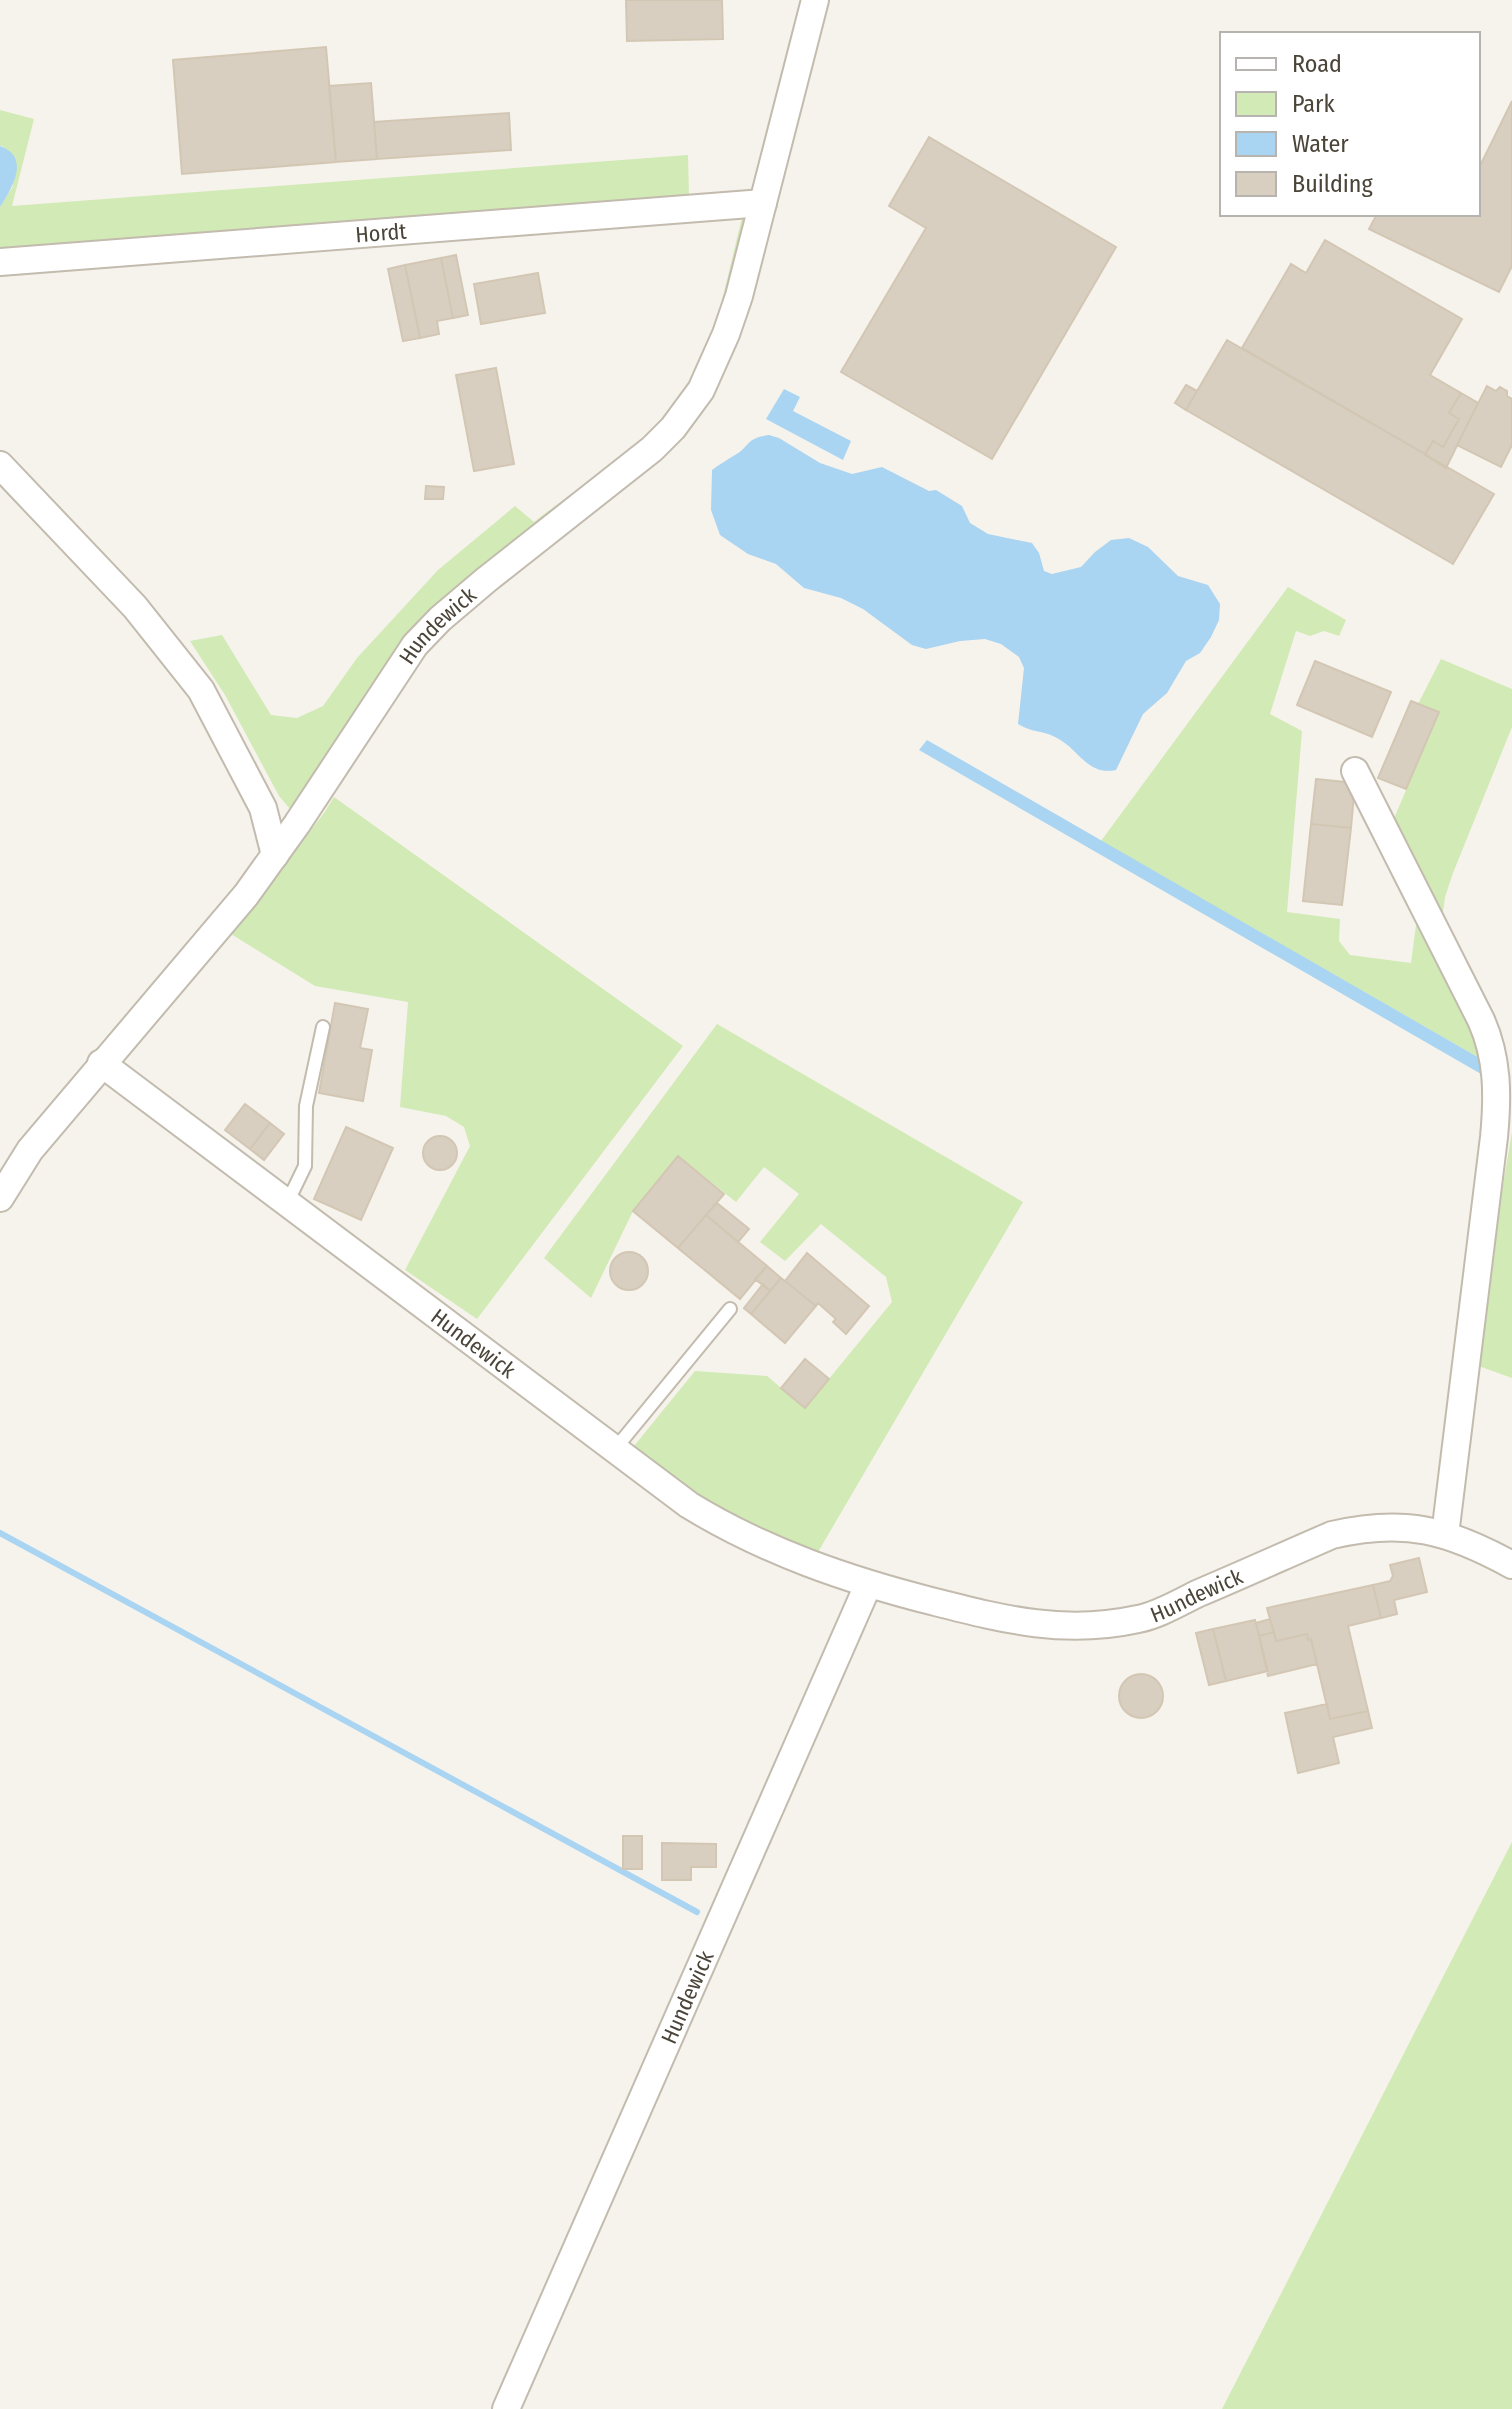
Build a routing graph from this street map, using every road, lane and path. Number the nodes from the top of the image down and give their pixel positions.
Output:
1 (815, 0) edge
2 (763, 203) junction
3 (0, 262) edge
4 (0, 465) edge
5 (1355, 771) dead end
6 (275, 855) junction
7 (323, 1027) dead end
8 (101, 1063) junction
9 (0, 1198) edge
10 (287, 1203) junction
11 (730, 1309) dead end
12 (615, 1449) junction
13 (1445, 1535) junction
14 (1512, 1565) edge
15 (868, 1585) junction
16 (506, 2409) edge

1 - 2 street, Hundewick
2 - 3 street, Hordt
2 - 6 street, Hundewick
4 - 6 street
5 - 13 street
6 - 8 street, Hundewick
7 - 10 lane
8 - 9 street, Hundewick
8 - 10 street, Hundewick
10 - 12 street, Hundewick
11 - 12 lane
12 - 15 street, Hundewick
13 - 14 street, Hundewick
13 - 15 street, Hundewick
15 - 16 street, Hundewick

